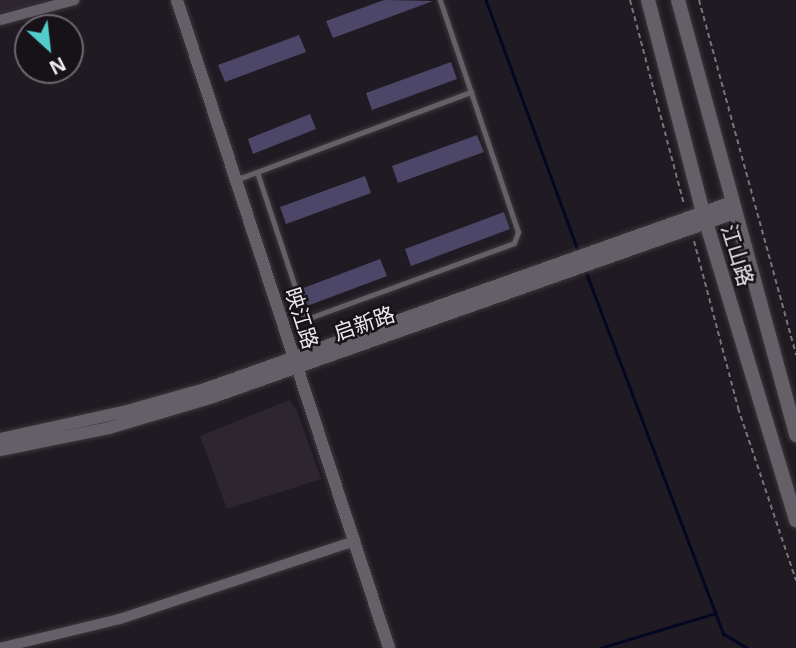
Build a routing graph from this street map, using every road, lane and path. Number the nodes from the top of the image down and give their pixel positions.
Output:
1 (74, 0) edge
2 (177, 0) edge
3 (440, 0) edge
4 (630, 0) edge
5 (648, 0) edge
6 (678, 0) edge
7 (699, 0) edge
8 (0, 20) edge
9 (471, 92) junction
10 (257, 172) junction
11 (236, 179) junction
12 (733, 208) junction
13 (705, 217) junction
14 (688, 223) junction
15 (796, 355) edge
16 (297, 362) junction
17 (796, 435) edge
18 (0, 439) edge
19 (0, 450) edge
20 (796, 520) edge
21 (355, 541) junction
22 (796, 580) edge
23 (0, 648) edge
24 (389, 648) edge

1 - 8 street
2 - 11 street, 映江路
3 - 9 lane
4 - 14 path
5 - 13 main road, 江山路
6 - 12 main road, 江山路
7 - 15 path
9 - 10 lane
9 - 10 lane
10 - 11 lane
11 - 16 street, 映江路
12 - 13 street, 启新路
12 - 17 main road, 江山路
13 - 14 street, 启新路
13 - 20 main road, 江山路
14 - 16 street, 启新路
14 - 22 path
16 - 18 street, 启新路
16 - 19 street, 启新路
16 - 21 street, 映江路
21 - 23 street
21 - 24 street, 映江路

